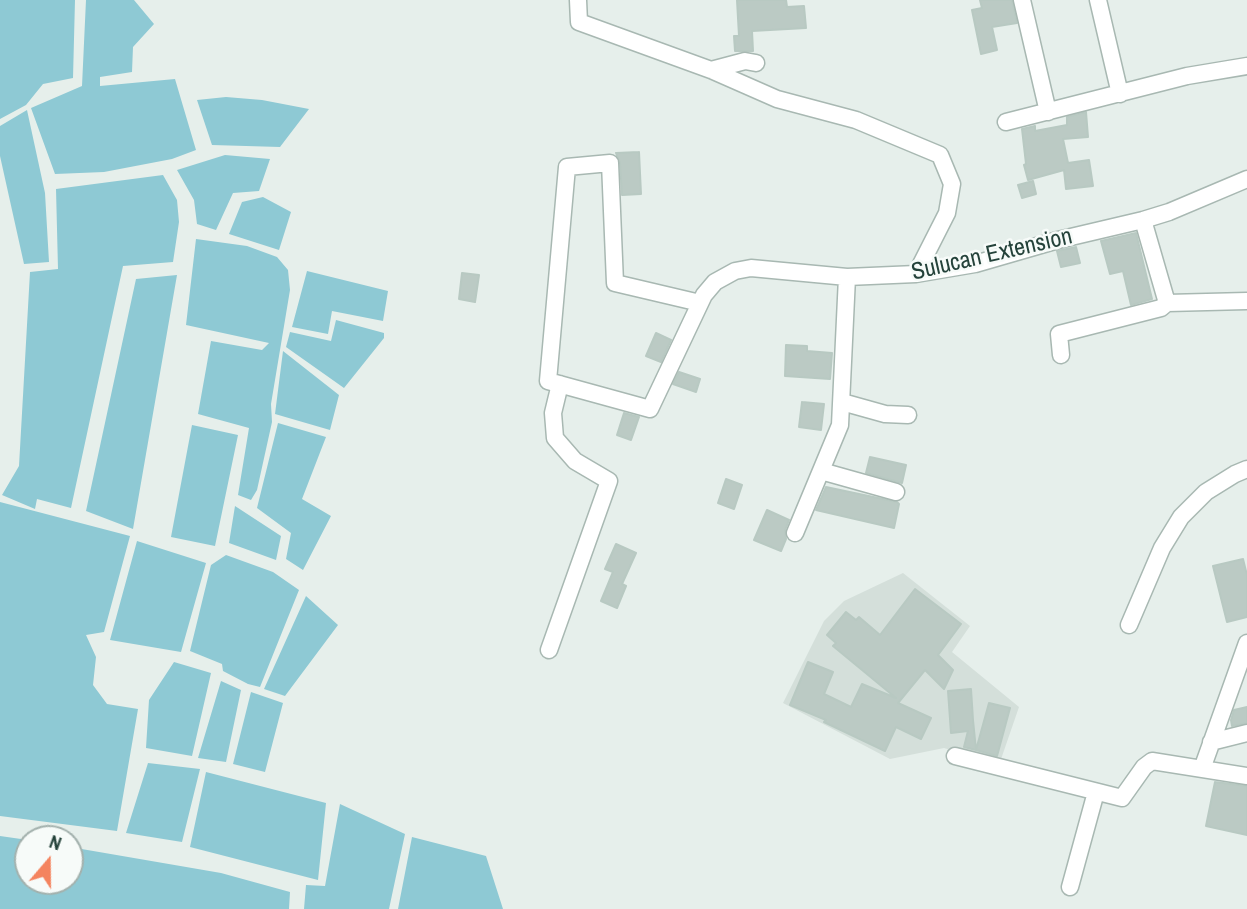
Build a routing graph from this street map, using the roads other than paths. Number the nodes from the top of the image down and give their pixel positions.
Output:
1 (578, 0) edge
2 (1022, 0) edge
3 (1098, 0) edge
4 (756, 63) dead end
5 (1247, 66) edge
6 (711, 70) junction
7 (1120, 94) junction
8 (1048, 113) junction
9 (1006, 122) dead end
10 (1247, 179) edge
11 (1143, 220) junction
12 (916, 274) junction
13 (847, 277) junction
14 (1247, 301) edge
15 (700, 303) junction
16 (1167, 303) junction
17 (1061, 355) dead end
18 (560, 384) junction
19 (842, 402) junction
20 (908, 415) dead end
21 (1247, 469) edge
22 (821, 471) junction
23 (897, 492) dead end
24 (795, 533) dead end
25 (1129, 625) dead end
26 (1247, 643) edge
27 (549, 650) dead end
28 (1247, 733) edge
29 (1211, 743) junction
30 (955, 756) dead end
31 (1202, 769) junction
32 (1247, 776) edge
33 (1096, 792) junction
34 (1070, 887) dead end

1 - 6 street
2 - 8 street
3 - 7 street
4 - 6 street
5 - 7 street
6 - 12 street
7 - 8 street
8 - 9 street
10 - 11 street, Sulucan Extension
11 - 12 street, Sulucan Extension
11 - 16 street
12 - 13 street, Sulucan Extension
13 - 15 street, Sulucan Extension
13 - 19 street
14 - 16 street
15 - 18 street, Sulucan Extension
15 - 18 street
16 - 17 street
18 - 27 street
19 - 20 street
19 - 22 street
21 - 25 street
22 - 23 street
22 - 24 street
26 - 29 street
28 - 29 street
29 - 31 street
30 - 33 street
31 - 32 street
31 - 33 street
33 - 34 street

